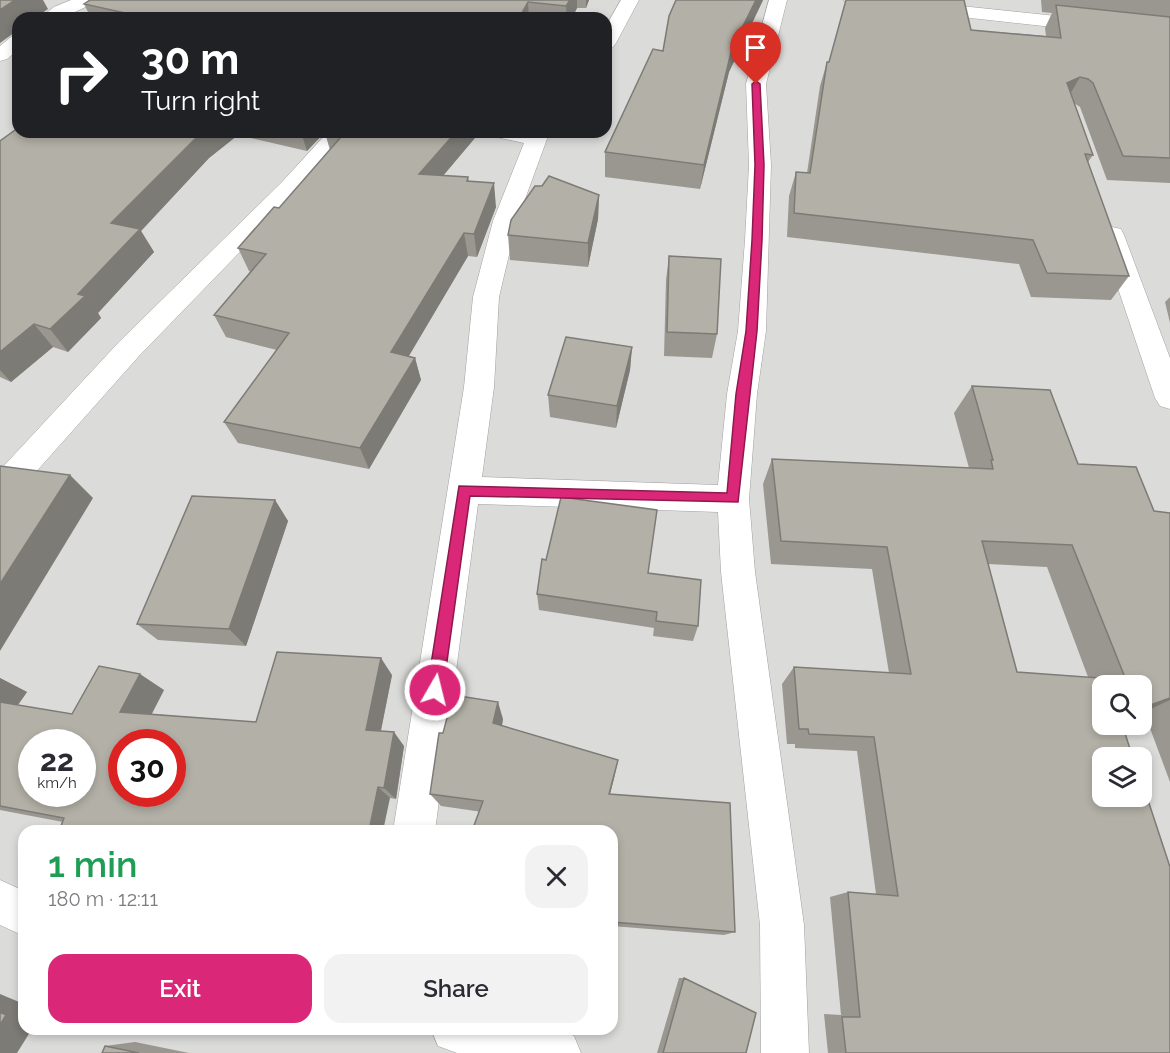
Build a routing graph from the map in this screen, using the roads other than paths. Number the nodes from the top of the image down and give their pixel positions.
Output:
1 (86, 0) edge
2 (630, 0) edge
3 (778, 0) edge
4 (853, 0) edge
5 (989, 0) edge
6 (1017, 0) edge
7 (57, 12) edge
8 (974, 12) junction
9 (1033, 18) junction
10 (612, 32) edge
11 (1170, 34) edge
12 (12, 46) edge
13 (0, 55) edge
14 (335, 138) edge
15 (537, 138) edge
16 (1102, 208) edge
17 (1164, 363) edge
18 (1170, 398) edge
19 (464, 490) junction
20 (0, 491) edge
21 (734, 499) junction
22 (415, 825) edge
23 (0, 903) edge
24 (18, 911) edge
25 (484, 1035) edge
26 (557, 1053) edge
27 (785, 1053) edge

1 - 7 street
2 - 10 street
3 - 21 street
4 - 8 street
5 - 8 street
6 - 9 street
8 - 9 street
9 - 11 street
12 - 13 street
14 - 20 street
15 - 19 street
16 - 17 street
17 - 18 street
19 - 21 street
19 - 22 street
21 - 27 street
23 - 24 street
25 - 26 street

